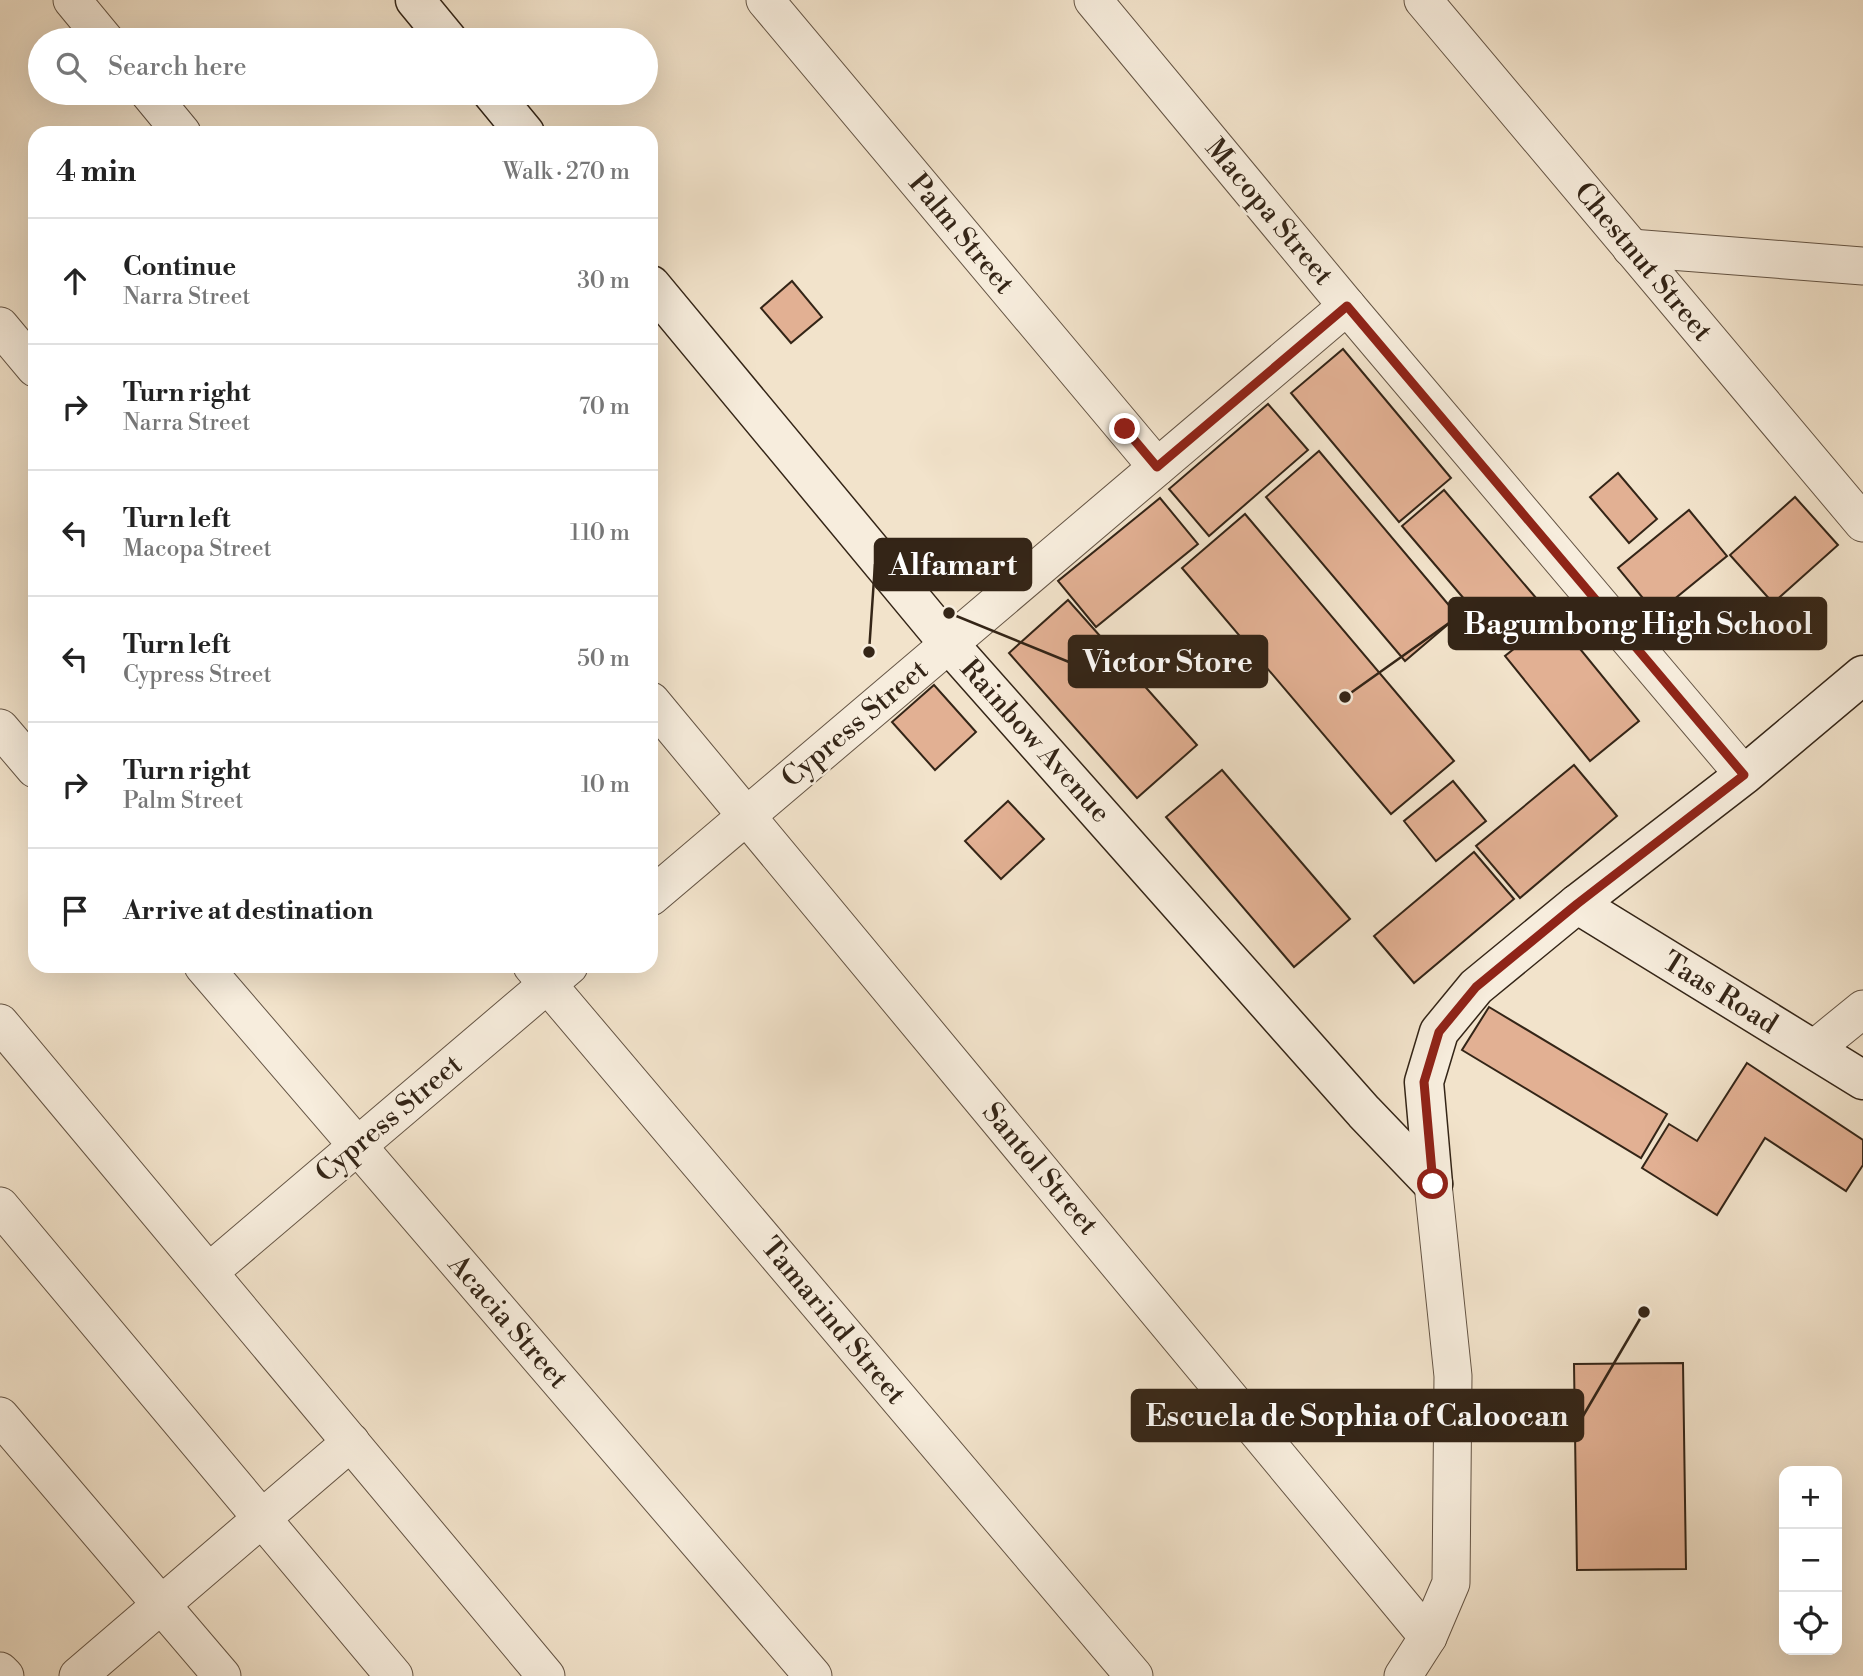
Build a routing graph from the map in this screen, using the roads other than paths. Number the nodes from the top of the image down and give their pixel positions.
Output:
1 (72, 0) edge
2 (415, 0) edge
3 (765, 0) edge
4 (1093, 0) edge
5 (1423, 0) edge
6 (95, 28) edge
7 (438, 28) edge
8 (159, 105) edge
9 (502, 105) edge
10 (176, 126) edge
11 (519, 126) edge
12 (1632, 248) junction
13 (1863, 266) edge
14 (658, 293) edge
15 (1347, 306) junction
16 (0, 326) edge
17 (28, 360) edge
18 (1157, 467) junction
19 (1863, 523) edge
20 (949, 644) junction
21 (1863, 675) edge
22 (658, 709) edge
23 (0, 728) edge
24 (28, 761) edge
25 (1744, 775) junction
26 (747, 816) junction
27 (658, 891) edge
28 (1577, 904) junction
29 (209, 973) edge
30 (549, 973) edge
31 (551, 973) edge
32 (1863, 1009) edge
33 (0, 1023) edge
34 (1814, 1049) junction
35 (1863, 1080) edge
36 (357, 1147) junction
37 (1433, 1184) junction
38 (0, 1206) edge
39 (209, 1272) junction
40 (0, 1416) edge
41 (351, 1442) junction
42 (262, 1518) junction
43 (162, 1604) junction
44 (1428, 1637) junction
45 (0, 1671) edge
46 (5, 1676) edge
47 (78, 1676) edge
48 (222, 1676) edge
49 (394, 1676) edge
50 (547, 1676) edge
51 (814, 1676) edge
52 (1134, 1676) edge
53 (1402, 1676) edge

1 - 6 street
2 - 7 street
3 - 18 street, Palm Street
4 - 15 street, Macopa Street
5 - 12 street, Chestnut Street
8 - 10 street
9 - 11 street
12 - 13 street
12 - 19 street, Chestnut Street
14 - 20 street, Rainbow Avenue
15 - 18 street, Cypress Street
15 - 25 street, Macopa Street
16 - 17 street
18 - 20 street, Cypress Street
20 - 26 street, Cypress Street
20 - 37 street, Rainbow Avenue
21 - 25 street
22 - 26 street, Santol Street
23 - 24 street
25 - 28 street
26 - 27 street, Cypress Street
26 - 44 street, Santol Street
28 - 34 street, Taas Road
28 - 37 street
29 - 36 street, Acacia Street
30 - 36 street, Cypress Street
31 - 52 street, Tamarind Street
32 - 34 street
33 - 39 street
34 - 35 street, Taas Road
36 - 39 street, Cypress Street
36 - 51 street, Acacia Street
37 - 44 street
38 - 42 street
39 - 41 street
40 - 43 street
41 - 42 street
41 - 50 street
42 - 43 street
42 - 49 street
43 - 47 street
43 - 48 street
44 - 53 street
45 - 46 street

